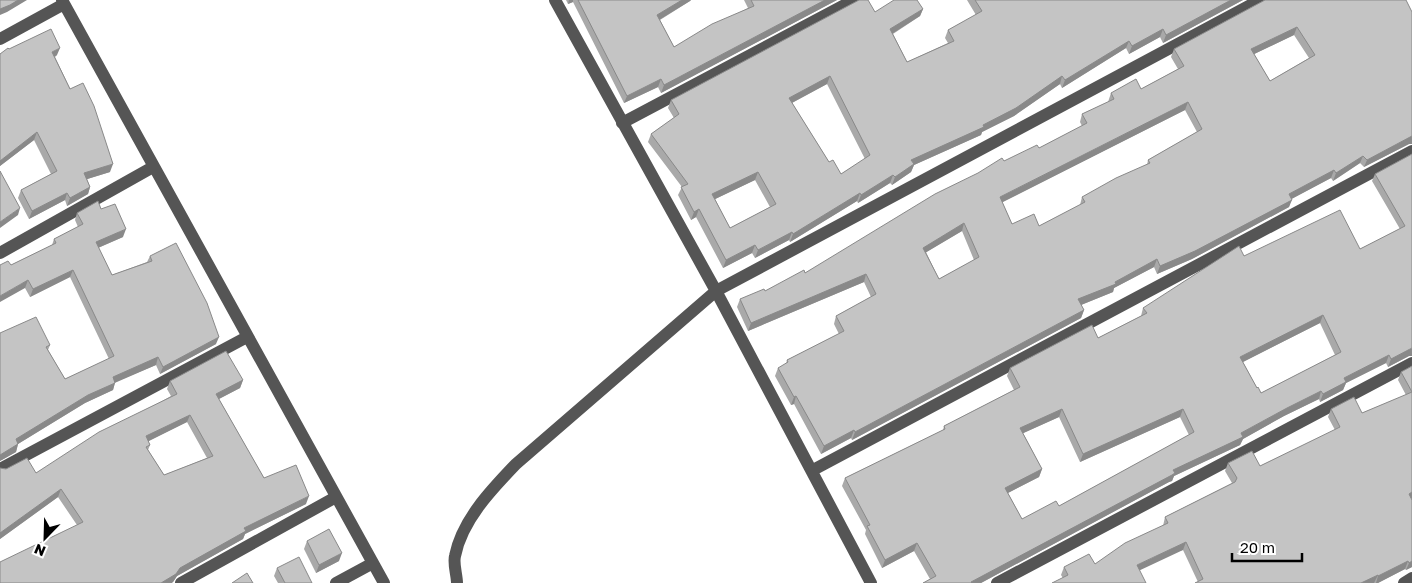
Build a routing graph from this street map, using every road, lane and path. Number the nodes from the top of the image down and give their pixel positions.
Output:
1 (555, 0) edge
2 (854, 0) edge
3 (1260, 0) edge
4 (63, 2) edge
5 (0, 39) edge
6 (622, 123) junction
7 (1412, 151) edge
8 (153, 167) junction
9 (0, 253) edge
10 (716, 291) junction
11 (247, 337) junction
12 (1412, 363) edge
13 (0, 469) edge
14 (812, 470) junction
15 (336, 497) junction
16 (373, 563) junction
17 (1412, 578) edge
18 (181, 583) edge
19 (336, 583) edge
20 (384, 583) edge
21 (457, 583) edge
22 (871, 583) edge
23 (997, 583) edge
24 (1404, 583) edge

1 - 6 street
2 - 6 street
3 - 10 street
4 - 5 street
4 - 8 street
6 - 10 street
7 - 14 street
8 - 9 street
8 - 11 street
10 - 14 street
10 - 21 street
11 - 13 street
11 - 15 street
12 - 23 street
14 - 22 street
15 - 16 street
15 - 18 street
16 - 19 street
16 - 20 street
17 - 24 street

